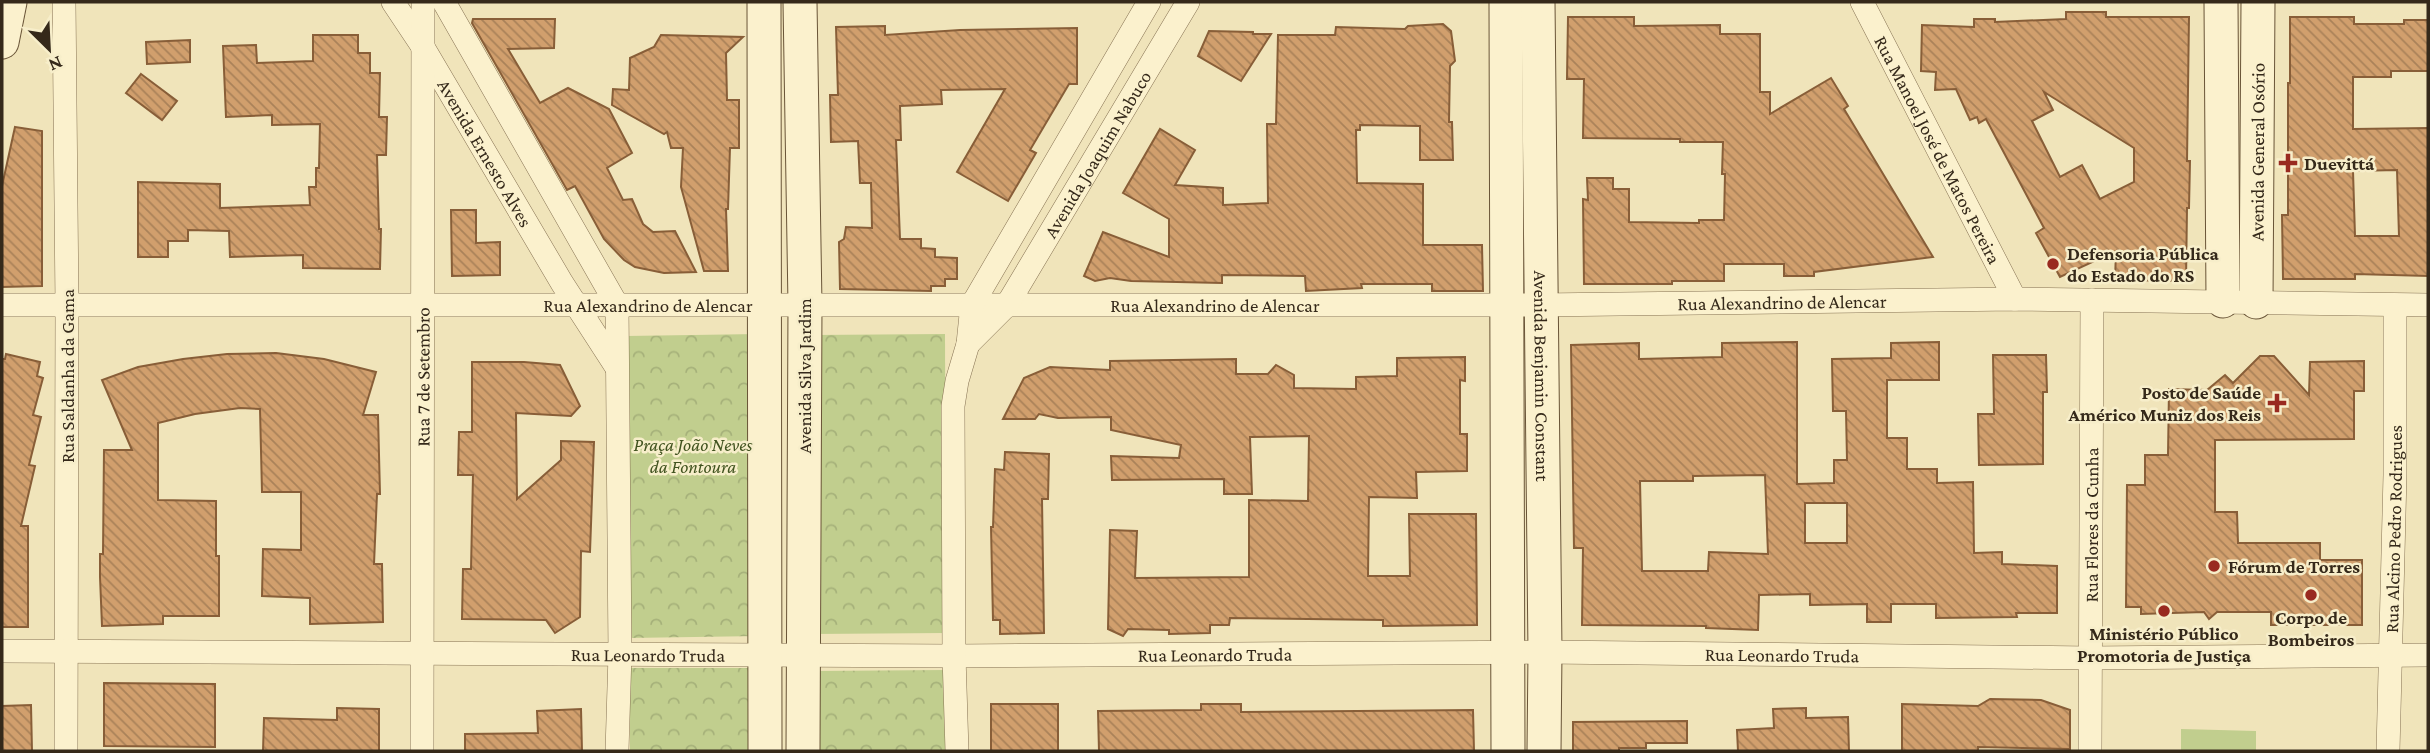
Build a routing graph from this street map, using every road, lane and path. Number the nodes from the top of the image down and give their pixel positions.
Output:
1 (10, 2) edge
2 (64, 2) edge
3 (393, 2) edge
4 (423, 2) edge
5 (444, 2) edge
6 (764, 2) edge
7 (800, 2) edge
8 (1149, 2) edge
9 (1188, 2) edge
10 (1506, 2) edge
11 (1538, 2) edge
12 (1862, 2) edge
13 (2221, 2) edge
14 (2258, 2) edge
15 (2, 42) edge
16 (423, 47) junction
17 (2015, 299) junction
18 (2092, 300) junction
19 (2240, 302) junction
20 (2, 305) edge
21 (67, 305) junction
22 (423, 305) junction
23 (579, 305) junction
24 (617, 305) junction
25 (764, 305) junction
26 (805, 305) junction
27 (972, 305) junction
28 (1007, 305) junction
29 (1507, 305) junction
30 (1540, 305) junction
31 (2395, 305) junction
32 (2428, 305) edge
33 (968, 344) junction
34 (619, 371) junction
35 (2, 650) edge
36 (66, 651) junction
37 (1545, 652) junction
38 (422, 653) junction
39 (1508, 653) junction
40 (620, 654) junction
41 (804, 654) junction
42 (2389, 654) junction
43 (765, 655) junction
44 (2428, 655) edge
45 (954, 656) junction
46 (2089, 657) junction
47 (66, 751) edge
48 (422, 751) edge
49 (617, 751) edge
50 (765, 751) edge
51 (803, 751) edge
52 (957, 751) edge
53 (1508, 751) edge
54 (1544, 751) edge
55 (2091, 751) edge
56 (2388, 751) edge

1 - 15 street
2 - 21 street, Rua Saldanha da Gama
3 - 16 street, Avenida Ernesto Alves
4 - 16 street, Rua 7 de Setembro
5 - 24 street, Avenida Ernesto Alves
6 - 25 street, Avenida Silva Jardim
7 - 26 street, Avenida Silva Jardim
8 - 27 street, Avenida Joaquim Nabuco
9 - 28 street, Avenida Joaquim Nabuco
10 - 29 street, Avenida Benjamin Constant
11 - 30 street, Avenida Benjamin Constant
12 - 17 street, Rua Manoel José de Matos Pereira
13 - 19 street, Avenida General Osório
14 - 19 street, Avenida General Osório
16 - 22 street, Rua 7 de Setembro
16 - 23 street, Avenida Ernesto Alves
17 - 18 street, Rua Alexandrino de Alencar
17 - 30 street, Rua Alexandrino de Alencar
18 - 19 street, Rua Alexandrino de Alencar
18 - 46 street, Rua Flores da Cunha
19 - 31 street, Rua Alexandrino de Alencar
20 - 21 street, Rua Alexandrino de Alencar
21 - 22 street, Rua Alexandrino de Alencar
21 - 36 street, Rua Saldanha da Gama
22 - 23 street, Rua Alexandrino de Alencar
22 - 38 street, Rua 7 de Setembro
23 - 24 street, Rua Alexandrino de Alencar
23 - 34 street
24 - 25 street, Rua Alexandrino de Alencar
24 - 34 street
25 - 26 street, Rua Alexandrino de Alencar
25 - 43 street, Avenida Silva Jardim
26 - 27 street, Rua Alexandrino de Alencar
26 - 41 street, Avenida Silva Jardim
27 - 28 street, Rua Alexandrino de Alencar
27 - 33 street
28 - 29 street, Rua Alexandrino de Alencar
28 - 33 street
29 - 30 street, Rua Alexandrino de Alencar
29 - 39 street, Avenida Benjamin Constant
30 - 37 street, Avenida Benjamin Constant
31 - 32 street, Rua Alexandrino de Alencar
31 - 42 street, Rua Alcino Pedro Rodrigues
33 - 45 street
34 - 40 street
35 - 36 street, Rua Leonardo Truda
36 - 38 street, Rua Leonardo Truda
36 - 47 street, Rua Saldanha da Gama
37 - 39 street, Rua Leonardo Truda
37 - 46 street, Rua Leonardo Truda
37 - 54 street, Avenida Benjamin Constant
38 - 40 street, Rua Leonardo Truda
38 - 48 street, Rua 7 de Setembro
39 - 45 street, Rua Leonardo Truda
39 - 53 street, Avenida Benjamin Constant
40 - 43 street, Rua Leonardo Truda
40 - 49 street
41 - 43 street, Rua Leonardo Truda
41 - 45 street, Rua Leonardo Truda
41 - 51 street, Avenida Silva Jardim
42 - 44 street, Rua Leonardo Truda
42 - 46 street, Rua Leonardo Truda
42 - 56 street, Rua Alcino Pedro Rodrigues
43 - 50 street, Avenida Silva Jardim
45 - 52 street
46 - 55 street, Rua Flores da Cunha

